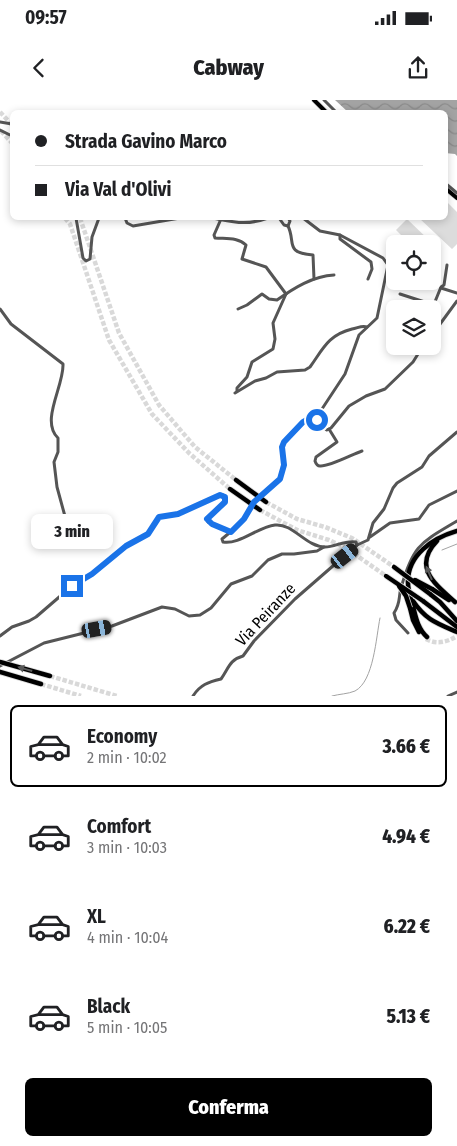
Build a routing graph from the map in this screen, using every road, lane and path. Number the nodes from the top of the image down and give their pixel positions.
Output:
1 (314, 100) edge
2 (324, 100) edge
3 (324, 110) edge
4 (334, 110) edge
5 (76, 220) edge
6 (98, 220) edge
7 (126, 220) edge
8 (168, 220) edge
9 (221, 220) edge
10 (228, 220) edge
11 (261, 220) edge
12 (280, 220) edge
13 (289, 220) edge
14 (306, 220) edge
15 (288, 226) junction
16 (340, 234) junction
17 (447, 265) dead end
18 (334, 275) dead end
19 (314, 279) junction
20 (368, 279) dead end
21 (441, 288) joint
22 (457, 293) edge
23 (286, 294) junction
24 (400, 294) dead end
25 (415, 300) edge
26 (457, 302) edge
27 (0, 309) edge
28 (238, 309) dead end
29 (441, 323) edge
30 (367, 327) junction
31 (417, 355) edge
32 (316, 418) junction
33 (329, 429) junction
34 (457, 432) edge
35 (362, 450) dead end
36 (236, 480) tunnel mouth
37 (230, 488) tunnel mouth
38 (457, 491) edge
39 (266, 502) tunnel mouth
40 (260, 510) tunnel mouth
41 (66, 520) dead end
42 (457, 521) edge
43 (457, 531) edge
44 (231, 532) junction
45 (369, 537) junction
46 (440, 538) junction
47 (357, 545) junction
48 (324, 547) junction
49 (394, 567) tunnel mouth
50 (431, 591) junction
51 (410, 598) junction
52 (457, 620) edge
53 (457, 627) edge
54 (457, 632) edge
55 (408, 633) dead end
56 (0, 636) edge
57 (0, 662) edge
58 (0, 666) edge
59 (0, 672) edge
60 (50, 676) tunnel mouth
61 (41, 684) tunnel mouth
62 (457, 692) edge
63 (193, 696) edge
64 (448, 696) edge

1 - 3 main road
2 - 4 street
5 - 6 street
7 - 8 street
9 - 23 street
10 - 11 street
12 - 15 street
13 - 15 street
14 - 16 street
15 - 19 street
16 - 20 street
16 - 30 street
17 - 21 street
18 - 19 street
19 - 23 street
21 - 22 street
23 - 28 street
23 - 30 street
24 - 25 street
26 - 29 street
27 - 41 street
30 - 32 street
31 - 33 street
32 - 33 street
32 - 44 street
33 - 35 street
34 - 45 street
36 - 39 highway, bridge
37 - 40 highway, bridge
38 - 45 street, Via Peiranze
42 - 55 street
43 - 46 highway
44 - 48 street
44 - 56 street
45 - 47 street, Via Peiranze
50 -> 46 highway
46 - 51 highway
47 - 48 street
47 - 63 street, Via Peiranze
48 - 58 street
49 - 50 highway, bridge
50 - 52 highway
51 - 53 highway, bridge
51 - 54 highway
60 -> 57 highway, bridge
59 - 61 highway
62 - 64 street

